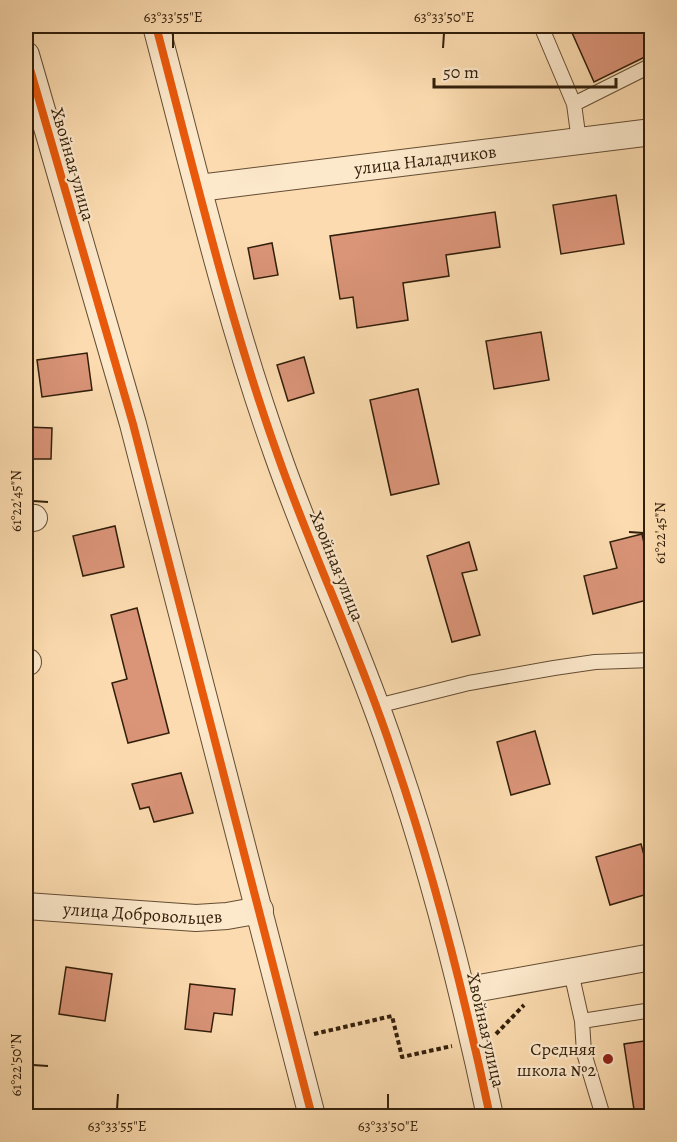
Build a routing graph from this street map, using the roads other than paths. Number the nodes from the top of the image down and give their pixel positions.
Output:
1 (156, 26) edge
2 (541, 26) edge
3 (26, 55) edge
4 (651, 65) edge
5 (574, 104) junction
6 (651, 132) edge
7 (579, 141) junction
8 (199, 188) junction
9 (651, 660) edge
10 (376, 706) junction
11 (26, 906) edge
12 (260, 910) junction
13 (651, 957) edge
14 (571, 972) junction
15 (463, 991) junction
16 (651, 1010) edge
17 (582, 1021) junction
18 (312, 1116) edge
19 (490, 1116) edge
20 (603, 1116) edge

1 - 8 street, Хвойная улица
2 - 5 lane
3 - 12 street, Хвойная улица
4 - 5 lane
5 - 7 lane
6 - 7 street, улица Наладчиков
7 - 8 street, улица Наладчиков
8 - 10 street, Хвойная улица
9 - 10 lane
10 - 15 street, Хвойная улица
11 - 12 street, улица Добровольцев
12 - 18 street, Хвойная улица
13 - 14 street
14 - 15 street
14 - 17 lane
15 - 19 street, Хвойная улица
16 - 17 lane
17 - 20 lane

